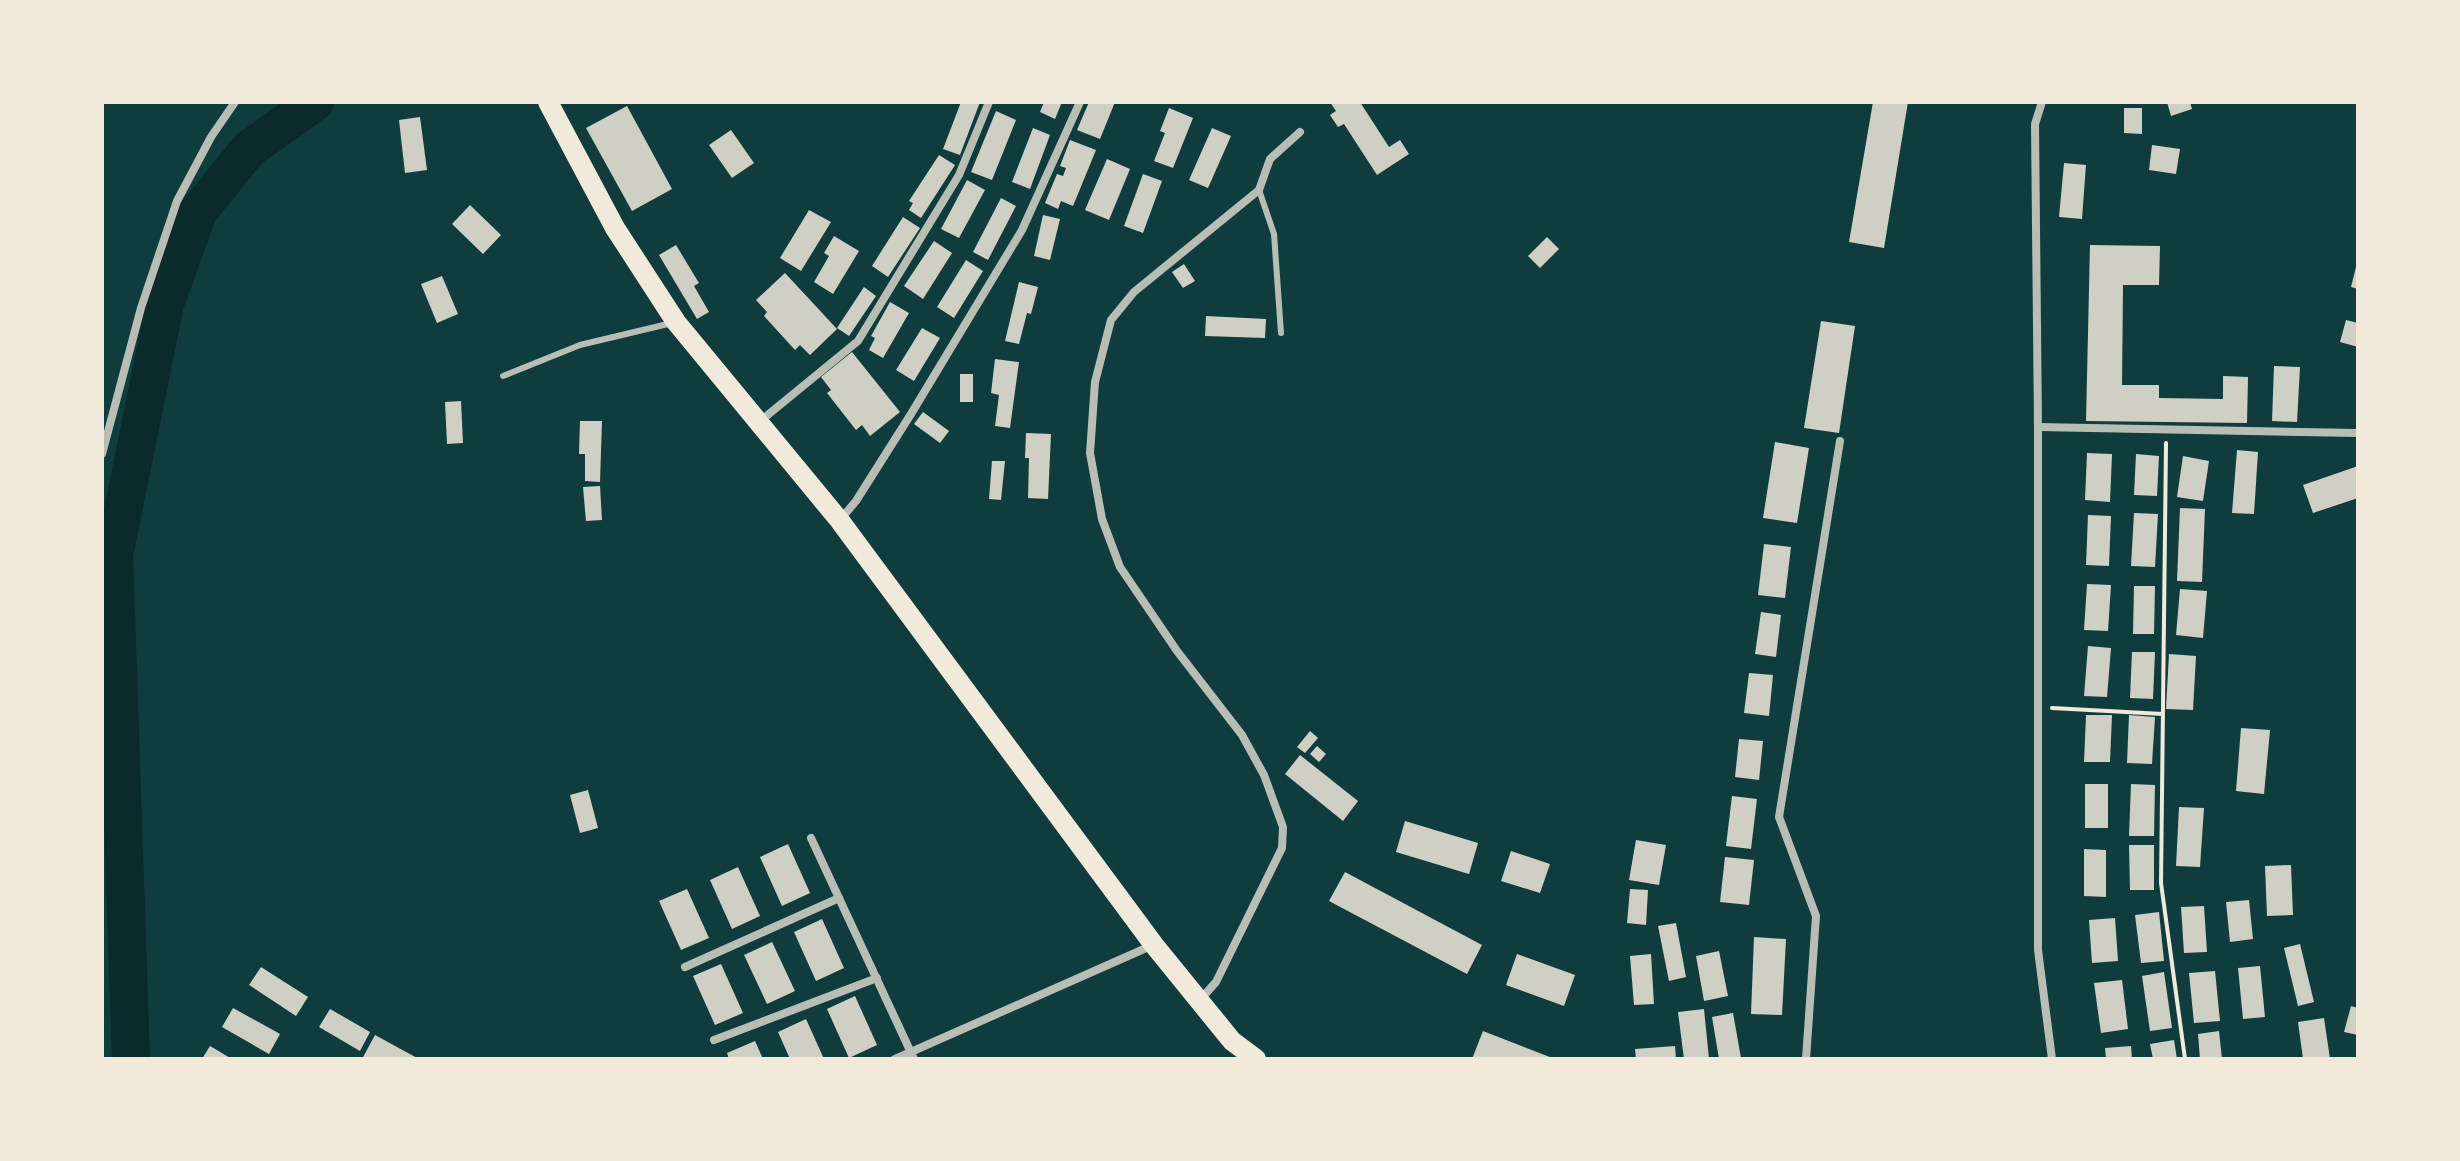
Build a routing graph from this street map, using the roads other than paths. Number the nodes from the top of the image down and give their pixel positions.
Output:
1 (235, 102) edge
2 (548, 102) edge
3 (989, 102) edge
4 (1080, 102) edge
5 (2040, 103) edge
6 (1300, 132) dead end
7 (1259, 190) junction
8 (676, 322) junction
9 (1281, 333) dead end
10 (503, 376) dead end
11 (759, 422) junction
12 (2038, 427) junction
13 (2358, 433) edge
14 (1840, 441) dead end
15 (102, 454) edge
16 (840, 521) junction
17 (811, 838) dead end
18 (839, 898) junction
19 (1154, 945) junction
20 (685, 967) dead end
21 (877, 978) junction
22 (1200, 1001) junction
23 (714, 1040) dead end
24 (913, 1056) edge
25 (895, 1059) edge
26 (1256, 1059) edge
27 (1806, 1059) edge
28 (2052, 1059) edge

1 - 15 street
2 - 8 main road
3 - 11 street
4 - 16 street
5 - 12 street
6 - 7 street
7 - 9 lane
7 - 22 street
8 - 10 lane
8 - 11 main road
11 - 16 main road
12 - 13 street
12 - 28 street
14 - 27 street
16 - 19 main road
17 - 18 street
18 - 20 street
18 - 21 street
19 - 22 main road
19 - 24 street
21 - 23 street
21 - 24 street
22 - 26 main road
24 - 25 street

